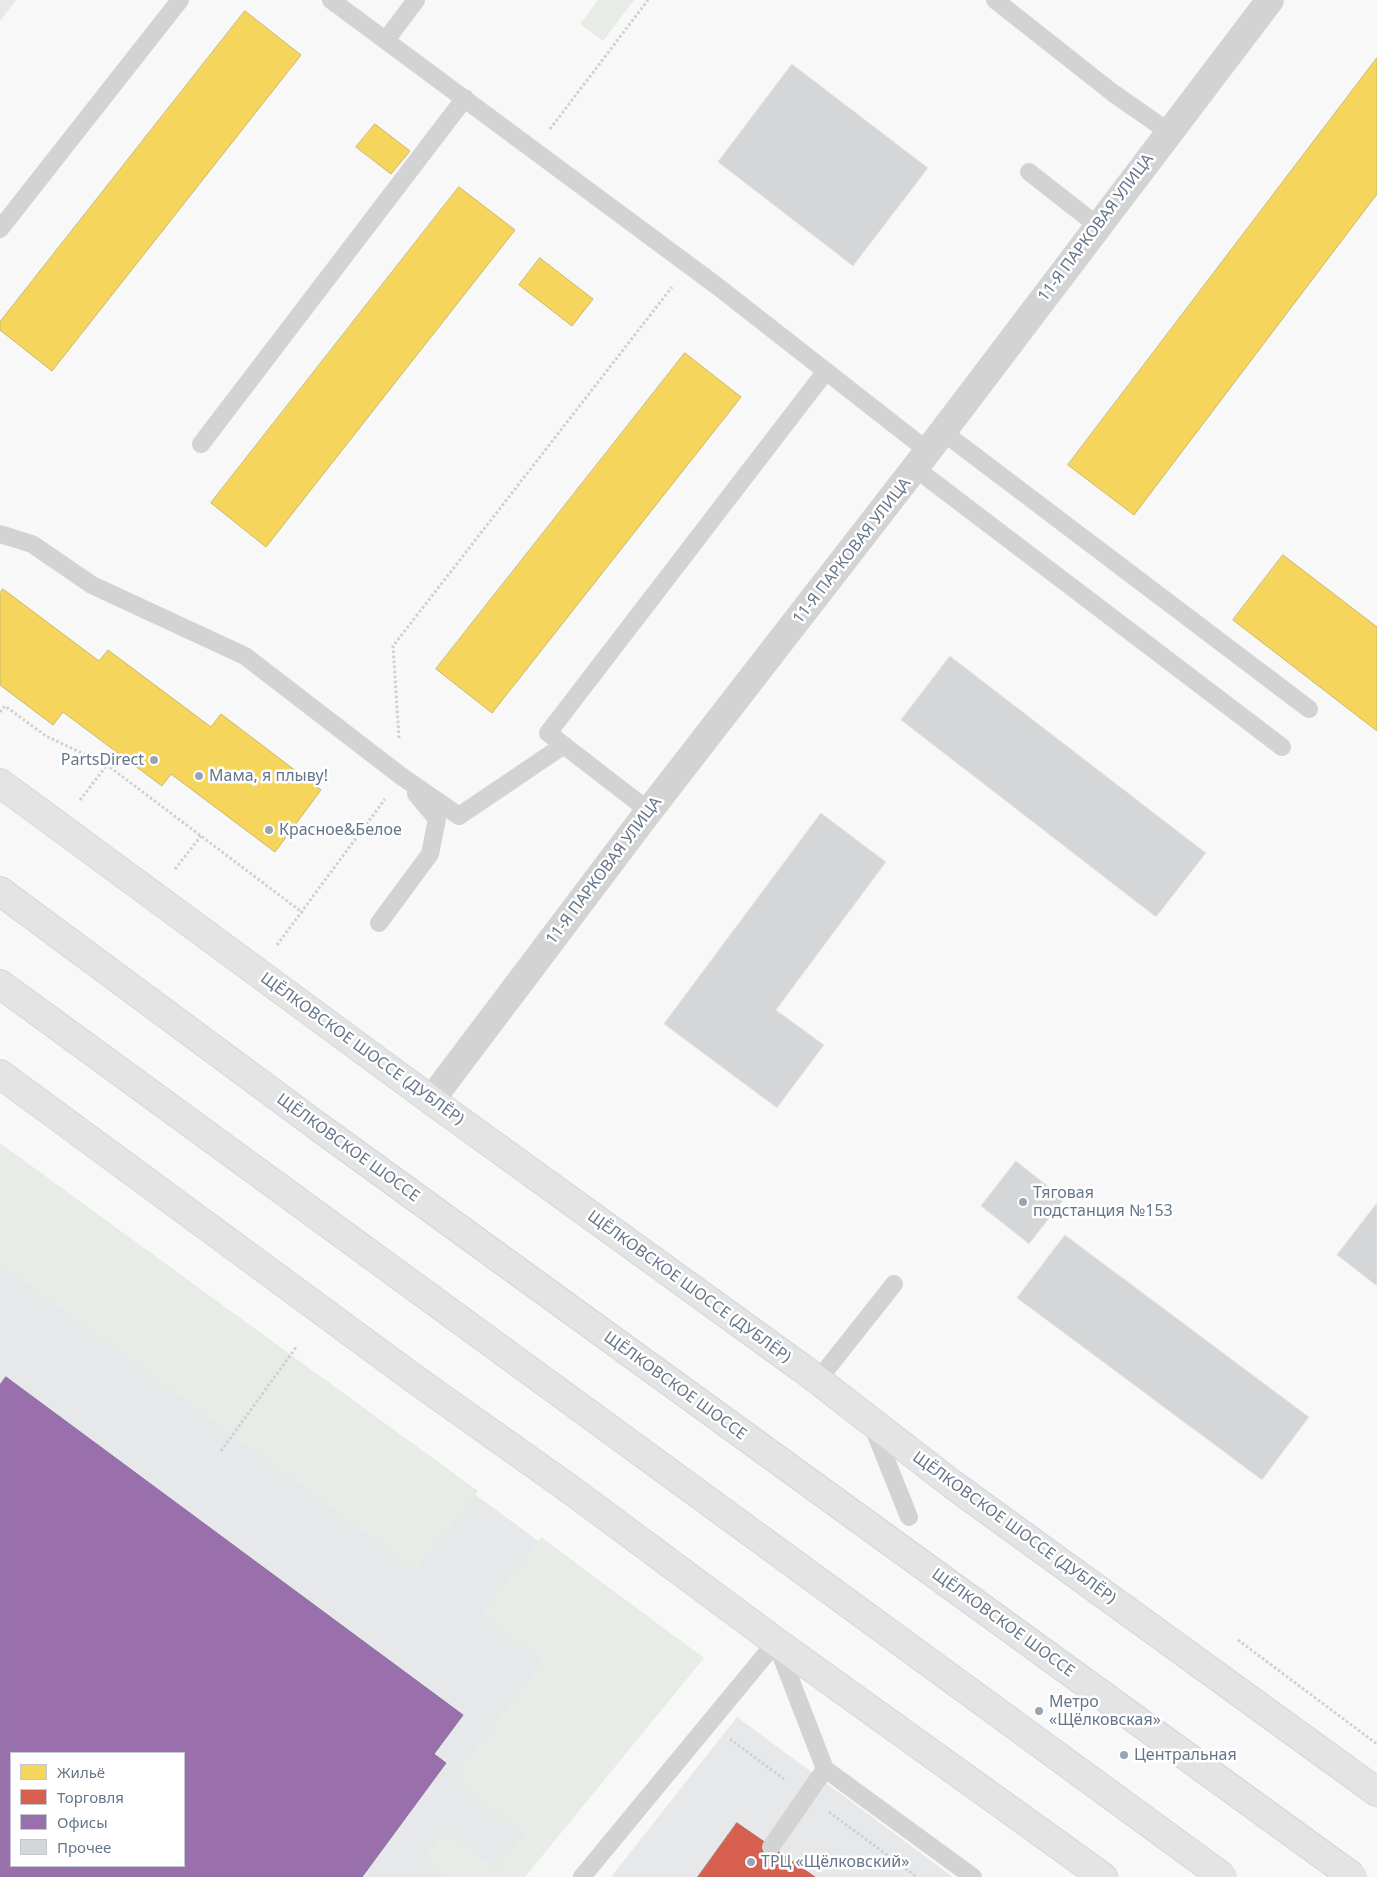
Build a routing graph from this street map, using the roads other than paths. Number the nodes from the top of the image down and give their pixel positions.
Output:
1 (180, 0) edge
2 (331, 0) edge
3 (416, 0) edge
4 (994, 0) edge
5 (1270, 0) edge
6 (386, 40) junction
7 (465, 98) junction
8 (1169, 132) junction
9 (1029, 172) dead end
10 (1098, 226) junction
11 (0, 229) edge
12 (826, 371) junction
13 (201, 444) dead end
14 (929, 450) junction
15 (0, 534) edge
16 (1309, 709) dead end
17 (564, 745) junction
18 (1282, 747) dead end
19 (401, 776) junction
20 (0, 783) edge
21 (650, 811) junction
22 (0, 891) edge
23 (379, 923) dead end
24 (0, 984) edge
25 (0, 1074) edge
26 (431, 1100) junction
27 (894, 1284) dead end
28 (818, 1380) junction
29 (870, 1419) junction
30 (909, 1517) dead end
31 (776, 1642) junction
32 (825, 1769) junction
33 (1377, 1792) edge
34 (771, 1846) dead end
35 (582, 1877) edge
36 (973, 1877) edge
37 (1103, 1877) edge
38 (1223, 1877) edge
39 (1353, 1877) edge

1 - 11 lane
2 - 6 lane
3 - 6 lane
4 - 8 lane
5 - 8 street, 11-Я ПАРКОВАЯ УЛИЦА
6 - 7 lane
7 - 12 lane
7 - 13 lane
8 - 10 street, 11-Я ПАРКОВАЯ УЛИЦА
9 - 10 lane
10 - 14 street, 11-Я ПАРКОВАЯ УЛИЦА
12 - 14 lane
12 - 17 lane
14 - 16 lane
14 - 18 lane
14 - 21 street, 11-Я ПАРКОВАЯ УЛИЦА
15 - 19 lane
17 - 19 lane
17 - 21 lane
19 - 23 lane
20 - 26 main road, ЩЁЛКОВСКОЕ ШОССЕ (ДУБЛЁР)
21 - 26 street, 11-Я ПАРКОВАЯ УЛИЦА
22 - 39 main road, ЩЁЛКОВСКОЕ ШОССЕ, bridge
24 - 38 main road, bridge
25 - 31 main road
26 - 28 main road, ЩЁЛКОВСКОЕ ШОССЕ (ДУБЛЁР)
27 - 28 lane
28 - 29 main road, ЩЁЛКОВСКОЕ ШОССЕ (ДУБЛЁР)
29 - 30 lane
29 - 33 main road, ЩЁЛКОВСКОЕ ШОССЕ (ДУБЛЁР)
31 - 32 lane
31 - 35 lane
31 - 37 main road
32 - 34 lane
32 - 36 lane

